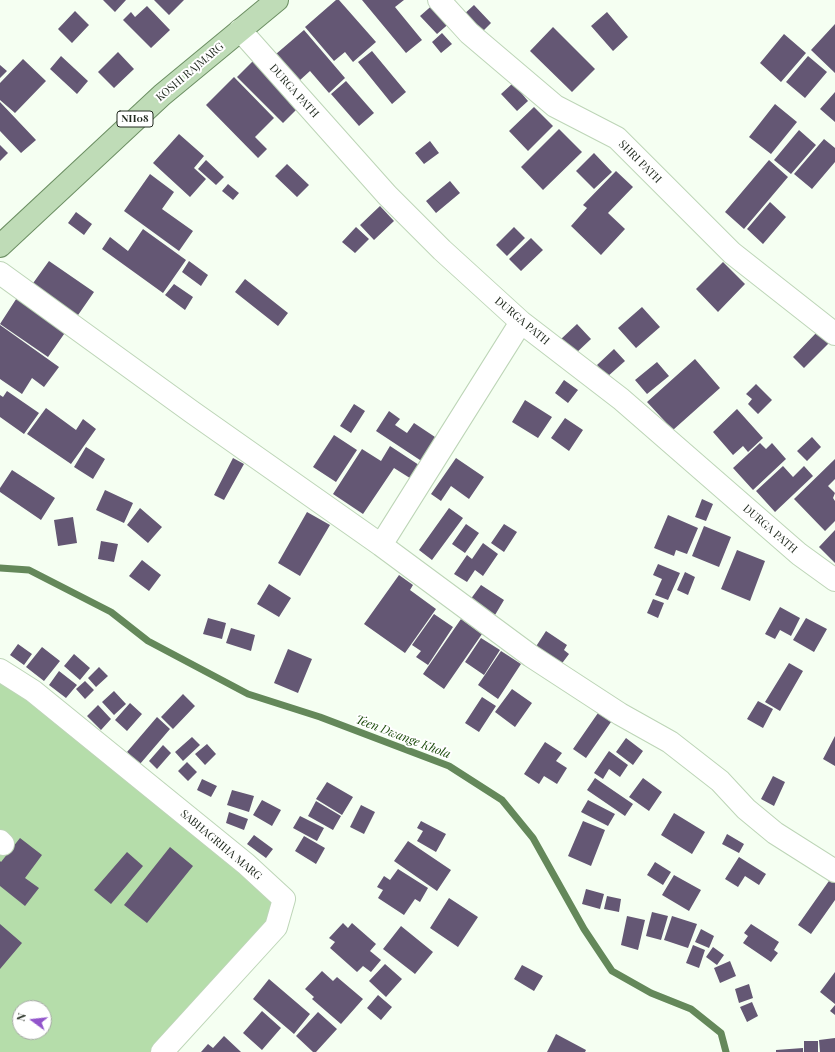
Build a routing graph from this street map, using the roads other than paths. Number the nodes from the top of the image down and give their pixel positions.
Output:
1 (277, 0) edge
2 (439, 0) edge
3 (240, 30) junction
4 (0, 244) edge
5 (0, 273) edge
6 (521, 322) junction
7 (835, 334) edge
8 (381, 545) junction
9 (835, 580) edge
10 (0, 670) edge
11 (835, 871) edge
12 (162, 1052) edge

1 - 3 main road, KOSHI RAJMARG / NH08
2 - 7 street, SHRI PATH
3 - 4 main road, KOSHI RAJMARG / NH08
3 - 6 street, DURGA PATH
5 - 8 street
6 - 8 street
6 - 9 street, DURGA PATH
8 - 11 street
10 - 12 street, SABHAGRIHA MARG

